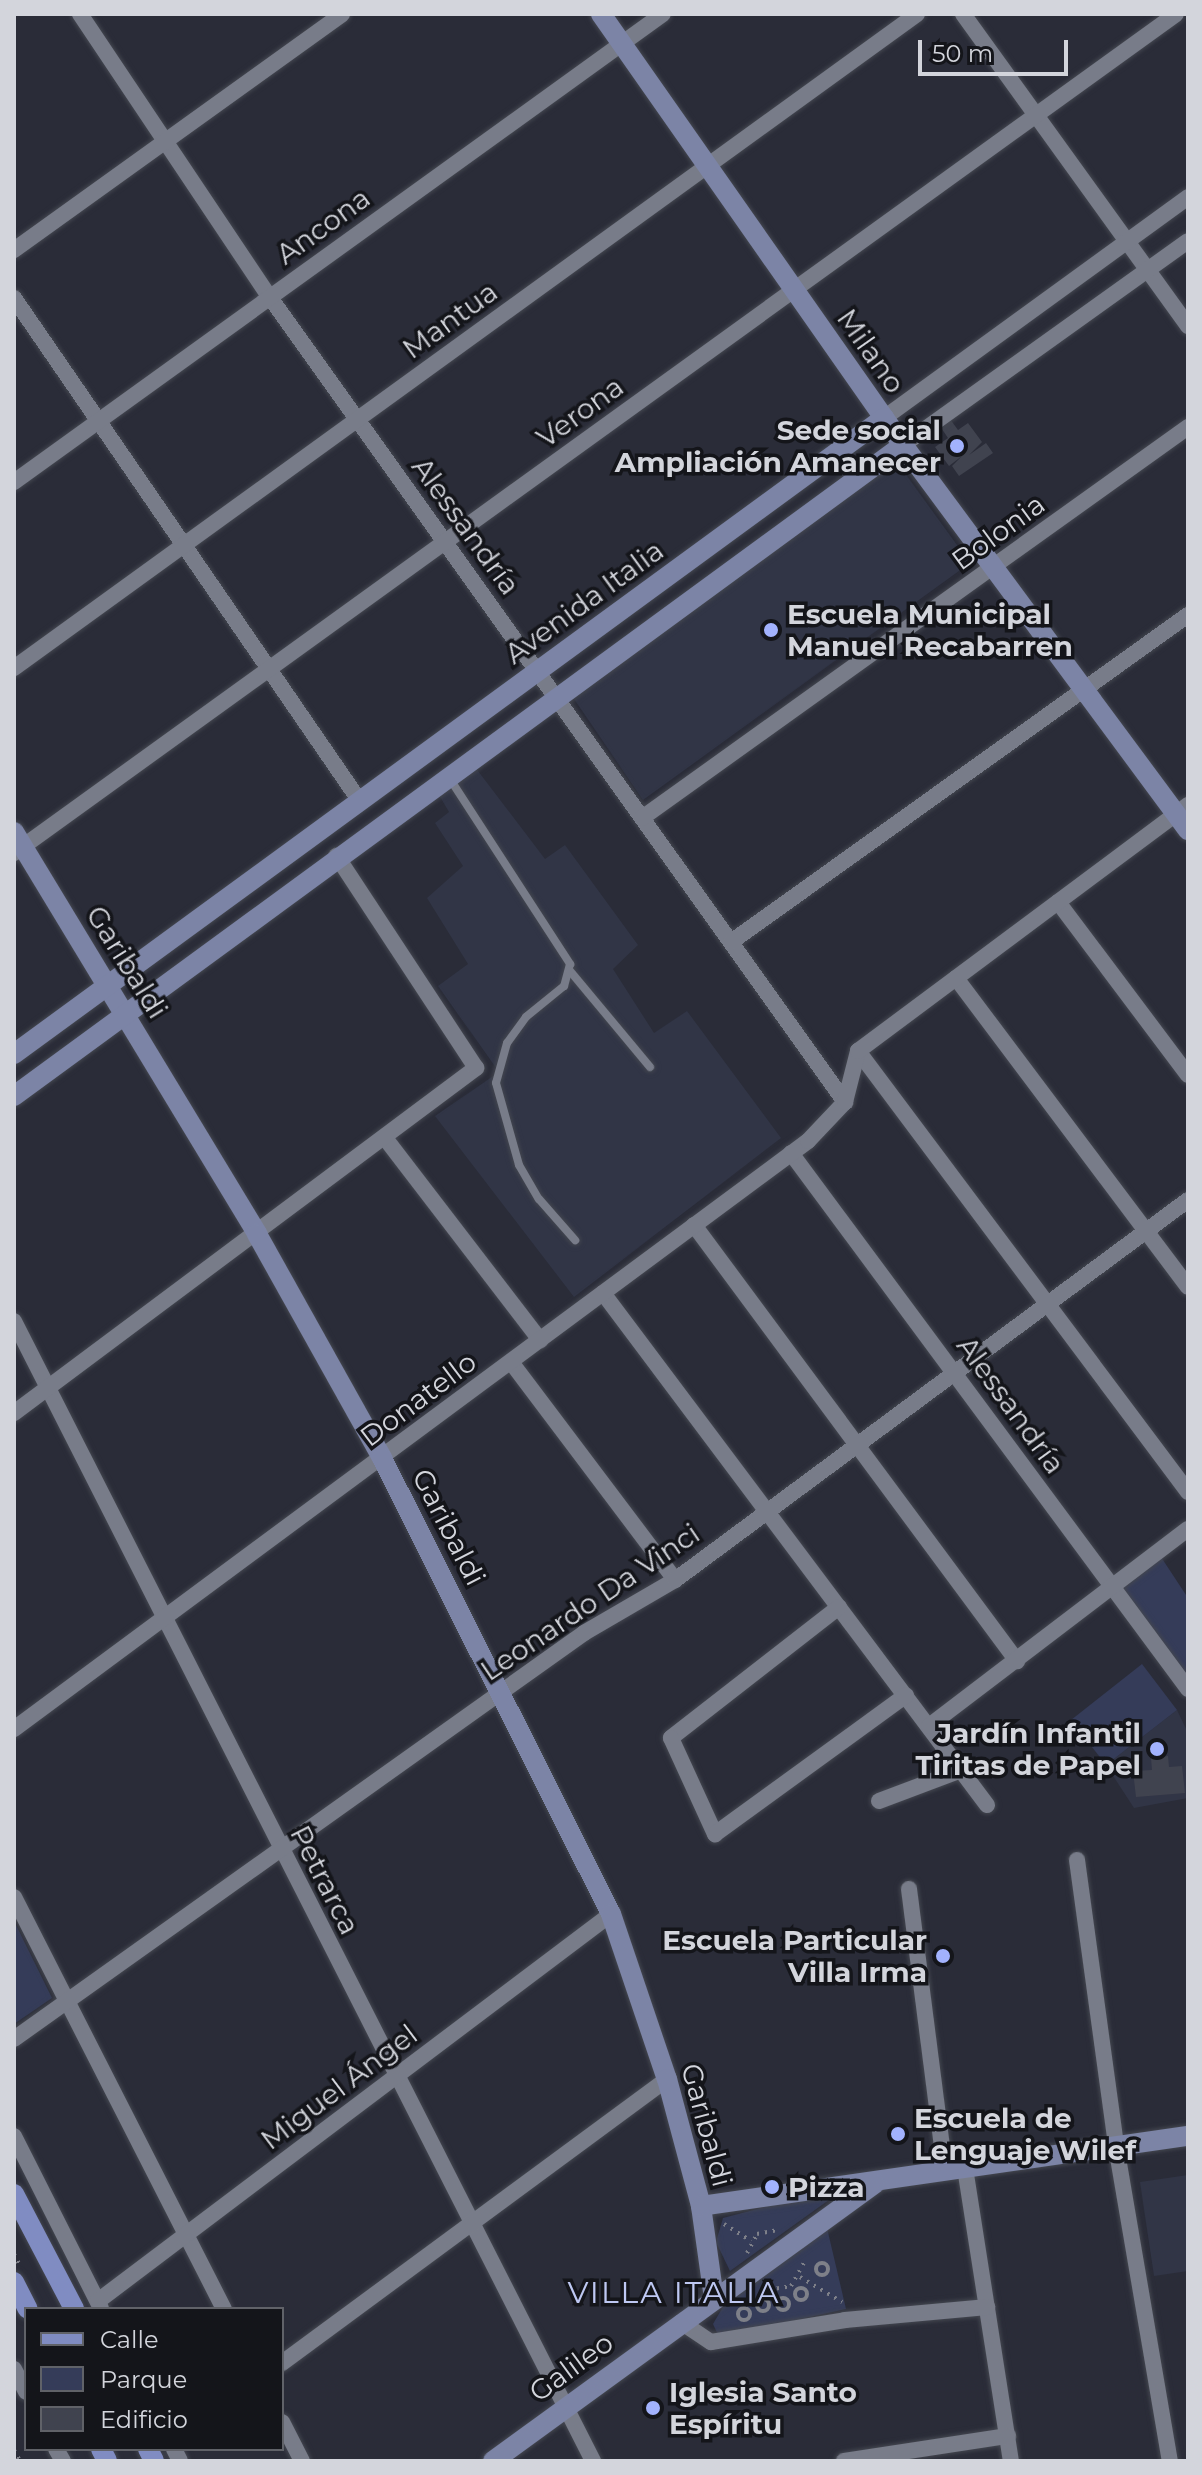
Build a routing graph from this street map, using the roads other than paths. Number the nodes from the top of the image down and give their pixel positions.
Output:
1 (80, 14) edge
2 (601, 14) edge
3 (663, 14) edge
4 (917, 14) edge
5 (963, 14) edge
6 (1176, 14) edge
7 (338, 15) edge
8 (622, 44) junction
9 (1035, 116) junction
10 (165, 141) junction
11 (707, 166) junction
12 (1188, 197) edge
13 (1188, 241) edge
14 (1126, 242) junction
15 (14, 250) edge
16 (1148, 270) junction
17 (794, 290) junction
18 (269, 296) junction
19 (14, 298) edge
20 (1188, 326) edge
21 (884, 418) junction
22 (357, 420) junction
23 (98, 421) junction
24 (1188, 427) edge
25 (903, 445) junction
26 (14, 482) edge
27 (445, 542) junction
28 (184, 545) junction
29 (993, 567) junction
30 (1188, 615) edge
31 (14, 668) edge
32 (269, 669) junction
33 (537, 670) junction
34 (1085, 691) junction
35 (555, 696) junction
36 (447, 775) junction
37 (359, 800) junction
38 (1184, 816) edge
39 (642, 818) junction
40 (17, 844) edge
41 (337, 856) junction
42 (1058, 902) junction
43 (731, 942) junction
44 (570, 971) junction
45 (956, 978) junction
46 (108, 984) junction
47 (126, 1015) junction
48 (858, 1051) junction
49 (14, 1054) edge
50 (650, 1067) dead end
51 (1188, 1075) edge
52 (14, 1096) edge
53 (845, 1102) junction
54 (385, 1138) junction
55 (791, 1153) junction
56 (1188, 1200) edge
57 (694, 1225) junction
58 (1146, 1231) junction
59 (257, 1234) junction
60 (575, 1240) dead end
61 (1188, 1287) edge
62 (603, 1293) junction
63 (1049, 1303) junction
64 (14, 1321) edge
65 (540, 1340) junction
66 (511, 1362) junction
67 (954, 1373) junction
68 (46, 1389) junction
69 (14, 1413) edge
70 (855, 1446) junction
71 (382, 1458) junction
72 (1188, 1492) edge
73 (766, 1512) junction
74 (1188, 1529) edge
75 (675, 1580) junction
76 (1112, 1587) junction
77 (839, 1607) junction
78 (168, 1618) junction
79 (1017, 1661) junction
80 (1188, 1689) edge
81 (502, 1691) junction
82 (906, 1695) junction
83 (929, 1726) junction
84 (14, 1729) edge
85 (961, 1770) junction
86 (879, 1801) dead end
87 (987, 1805) dead end
88 (280, 1850) junction
89 (1077, 1860) dead end
90 (909, 1889) dead end
91 (14, 1897) edge
92 (611, 1914) junction
93 (68, 2003) junction
94 (14, 2039) edge
95 (397, 2077) junction
96 (667, 2079) junction
97 (14, 2136) edge
98 (1188, 2136) edge
99 (1116, 2146) junction
100 (965, 2168) junction
101 (945, 2171) junction
102 (878, 2180) junction
103 (14, 2181) edge
104 (14, 2194) edge
105 (701, 2206) junction
106 (471, 2224) junction
107 (31, 2226) junction
108 (186, 2234) junction
109 (14, 2282) edge
110 (714, 2298) junction
111 (100, 2305) edge
112 (27, 2307) edge
113 (73, 2307) edge
114 (223, 2307) edge
115 (987, 2307) junction
116 (681, 2322) junction
117 (284, 2362) edge
118 (14, 2369) edge
119 (24, 2388) edge
120 (565, 2405) junction
121 (284, 2426) edge
122 (1008, 2436) junction
123 (302, 2461) edge
124 (493, 2461) edge
125 (593, 2461) edge
126 (844, 2461) edge
127 (1011, 2461) edge
128 (1170, 2461) edge

1 - 10 street, Alessandría
2 - 8 street, Milano
3 - 8 street, Ancona
4 - 11 street, Mantua
5 - 9 street
6 - 9 street, Verona
7 - 10 street
8 - 11 street, Milano
8 - 18 street, Ancona
9 - 14 street
9 - 17 street, Verona
10 - 15 street
10 - 18 street, Alessandría
11 - 17 street, Milano
11 - 22 street, Mantua
12 - 14 street, Avenida Italia
13 - 16 street, Avenida Italia
14 - 16 street
14 - 21 street, Avenida Italia
16 - 20 street
16 - 25 street, Avenida Italia
17 - 21 street, Milano
17 - 27 street, Verona
18 - 22 street, Alessandría
18 - 23 street, Ancona
19 - 23 street
21 - 25 street, Milano
21 - 33 street, Avenida Italia
22 - 27 street, Alessandría
22 - 28 street, Mantua
23 - 26 street, Ancona
23 - 28 street
24 - 29 street, Bolonia
25 - 29 street, Milano
25 - 35 street, Avenida Italia
27 - 32 street, Verona
27 - 33 street, Alessandría
28 - 31 street, Mantua
28 - 32 street
29 - 34 street, Milano
29 - 39 street, Bolonia
30 - 34 street
32 - 37 street
32 - 40 street, Verona
33 - 35 street, Alessandría
33 - 37 street, Avenida Italia
34 - 38 street, Milano
34 - 43 street
35 - 36 street, Avenida Italia
35 - 39 street, Alessandría
36 - 41 street, Avenida Italia
36 - 44 lane
37 - 46 street, Avenida Italia
38 - 42 street
39 - 43 street, Alessandría
40 - 46 street, Garibaldi
41 - 47 street, Avenida Italia
41 - 54 street
42 - 45 street
42 - 51 street
43 - 53 street, Alessandría
44 - 50 lane
44 - 60 lane
45 - 48 street
45 - 58 street
46 - 47 street, Garibaldi
46 - 49 street, Avenida Italia
47 - 52 street, Avenida Italia
47 - 59 street, Garibaldi
48 - 53 street
48 - 63 street
53 - 55 street, Donatello
54 - 59 street
54 - 65 street
55 - 57 street, Donatello
55 - 67 street, Alessandría
56 - 58 street, Leonardo Da Vinci
57 - 62 street, Donatello
57 - 70 street
58 - 61 street
58 - 63 street, Leonardo Da Vinci
59 - 68 street
59 - 71 street, Garibaldi
62 - 65 street, Donatello
62 - 73 street
63 - 67 street, Leonardo Da Vinci
63 - 72 street
64 - 68 street, Petrarca
65 - 66 street, Donatello
66 - 71 street, Donatello
66 - 75 street
67 - 70 street, Leonardo Da Vinci
67 - 76 street, Alessandría
68 - 69 street
68 - 78 street, Petrarca
70 - 73 street, Leonardo Da Vinci
70 - 79 street
71 - 78 street, Donatello
71 - 81 street, Garibaldi
73 - 75 street, Leonardo Da Vinci
73 - 77 street
74 - 76 street
75 - 81 street, Leonardo Da Vinci
76 - 79 street
76 - 80 street, Alessandría
77 - 82 street
77 - 82 street
78 - 84 street, Donatello
78 - 88 street, Petrarca
79 - 83 street
81 - 88 street, Leonardo Da Vinci
81 - 92 street, Garibaldi
82 - 83 street
83 - 85 street
85 - 86 street
85 - 87 street
88 - 93 street, Leonardo Da Vinci
88 - 95 street, Petrarca
89 - 99 street
90 - 101 street
91 - 93 street
92 - 95 street, Miguel Ángel
92 - 96 street, Garibaldi
93 - 94 street, Leonardo Da Vinci
93 - 108 street
95 - 106 street, Petrarca
95 - 108 street, Miguel Ángel
96 - 105 street, Garibaldi
96 - 106 street
97 - 111 street
98 - 99 street, Galileo
99 - 100 street, Galileo
99 - 128 street
100 - 101 street, Galileo
100 - 115 street
101 - 102 street, Galileo
102 - 105 street, Galileo
102 - 110 street, Galileo
103 - 107 main road
104 - 107 main road
105 - 110 street, Garibaldi
106 - 117 street
106 - 120 street, Petrarca
107 - 113 main road
108 - 111 street, Miguel Ángel
108 - 114 street
109 - 112 main road
110 - 116 street, Galileo
115 - 116 street
115 - 122 street
116 - 120 street, Galileo
118 - 119 street
120 - 124 street, Galileo
120 - 125 street, Petrarca
121 - 123 street
122 - 126 street
122 - 127 street

